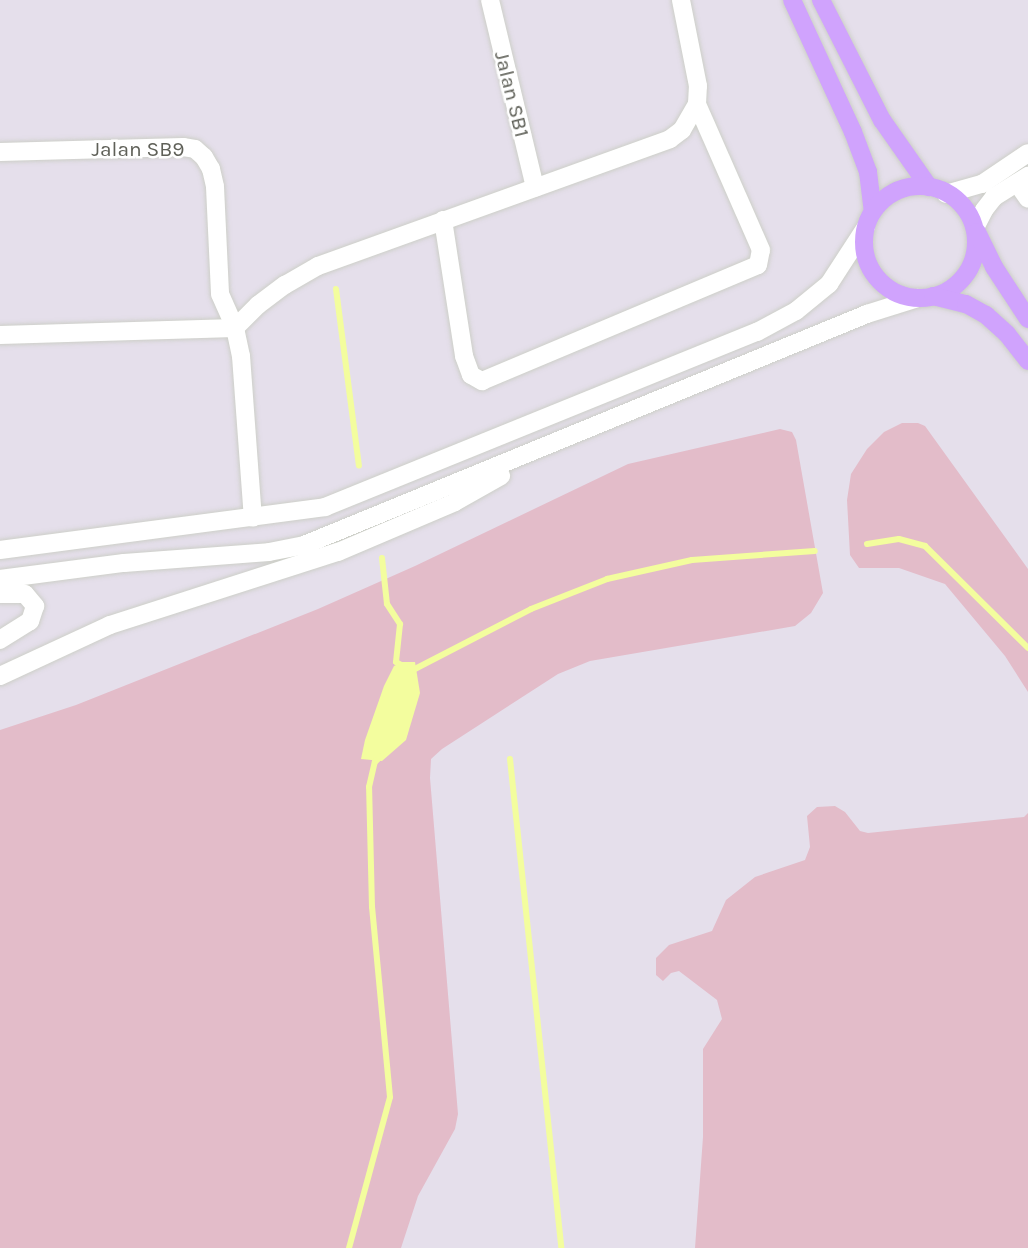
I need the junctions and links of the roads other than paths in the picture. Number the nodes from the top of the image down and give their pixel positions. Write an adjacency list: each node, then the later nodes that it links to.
1 (490, 0): 9 (main road, Jalan SB1)
2 (681, 0): 5 (main road)
3 (792, 0): 12 (main road)
4 (821, 0): 10 (main road)
5 (698, 104): 9 (main road); 13 (main road)
6 (0, 152): 17 (main road, Jalan SB9)
7 (1028, 153): 10 (main road)
8 (1023, 179): 11 (main road); 14 (main road)
9 (535, 188): 13 (main road)
10 (937, 190): 12 (main road); 14 (main road)
11 (1028, 199)
12 (870, 219): 15 (main road); 21 (main road)
13 (443, 220): 17 (main road)
14 (975, 228): 15 (main road); 16 (main road)
15 (926, 297): 19 (main road); 20 (main road)
16 (1028, 319)
17 (235, 328): 18 (main road); 21 (main road)
18 (0, 334)
19 (1028, 361)
20 (570, 437): 23 (main road); 26 (main road)
21 (254, 518): 22 (main road)
22 (0, 550)
23 (0, 579)
24 (0, 594): 25 (main road)
25 (0, 640)
26 (0, 676)

